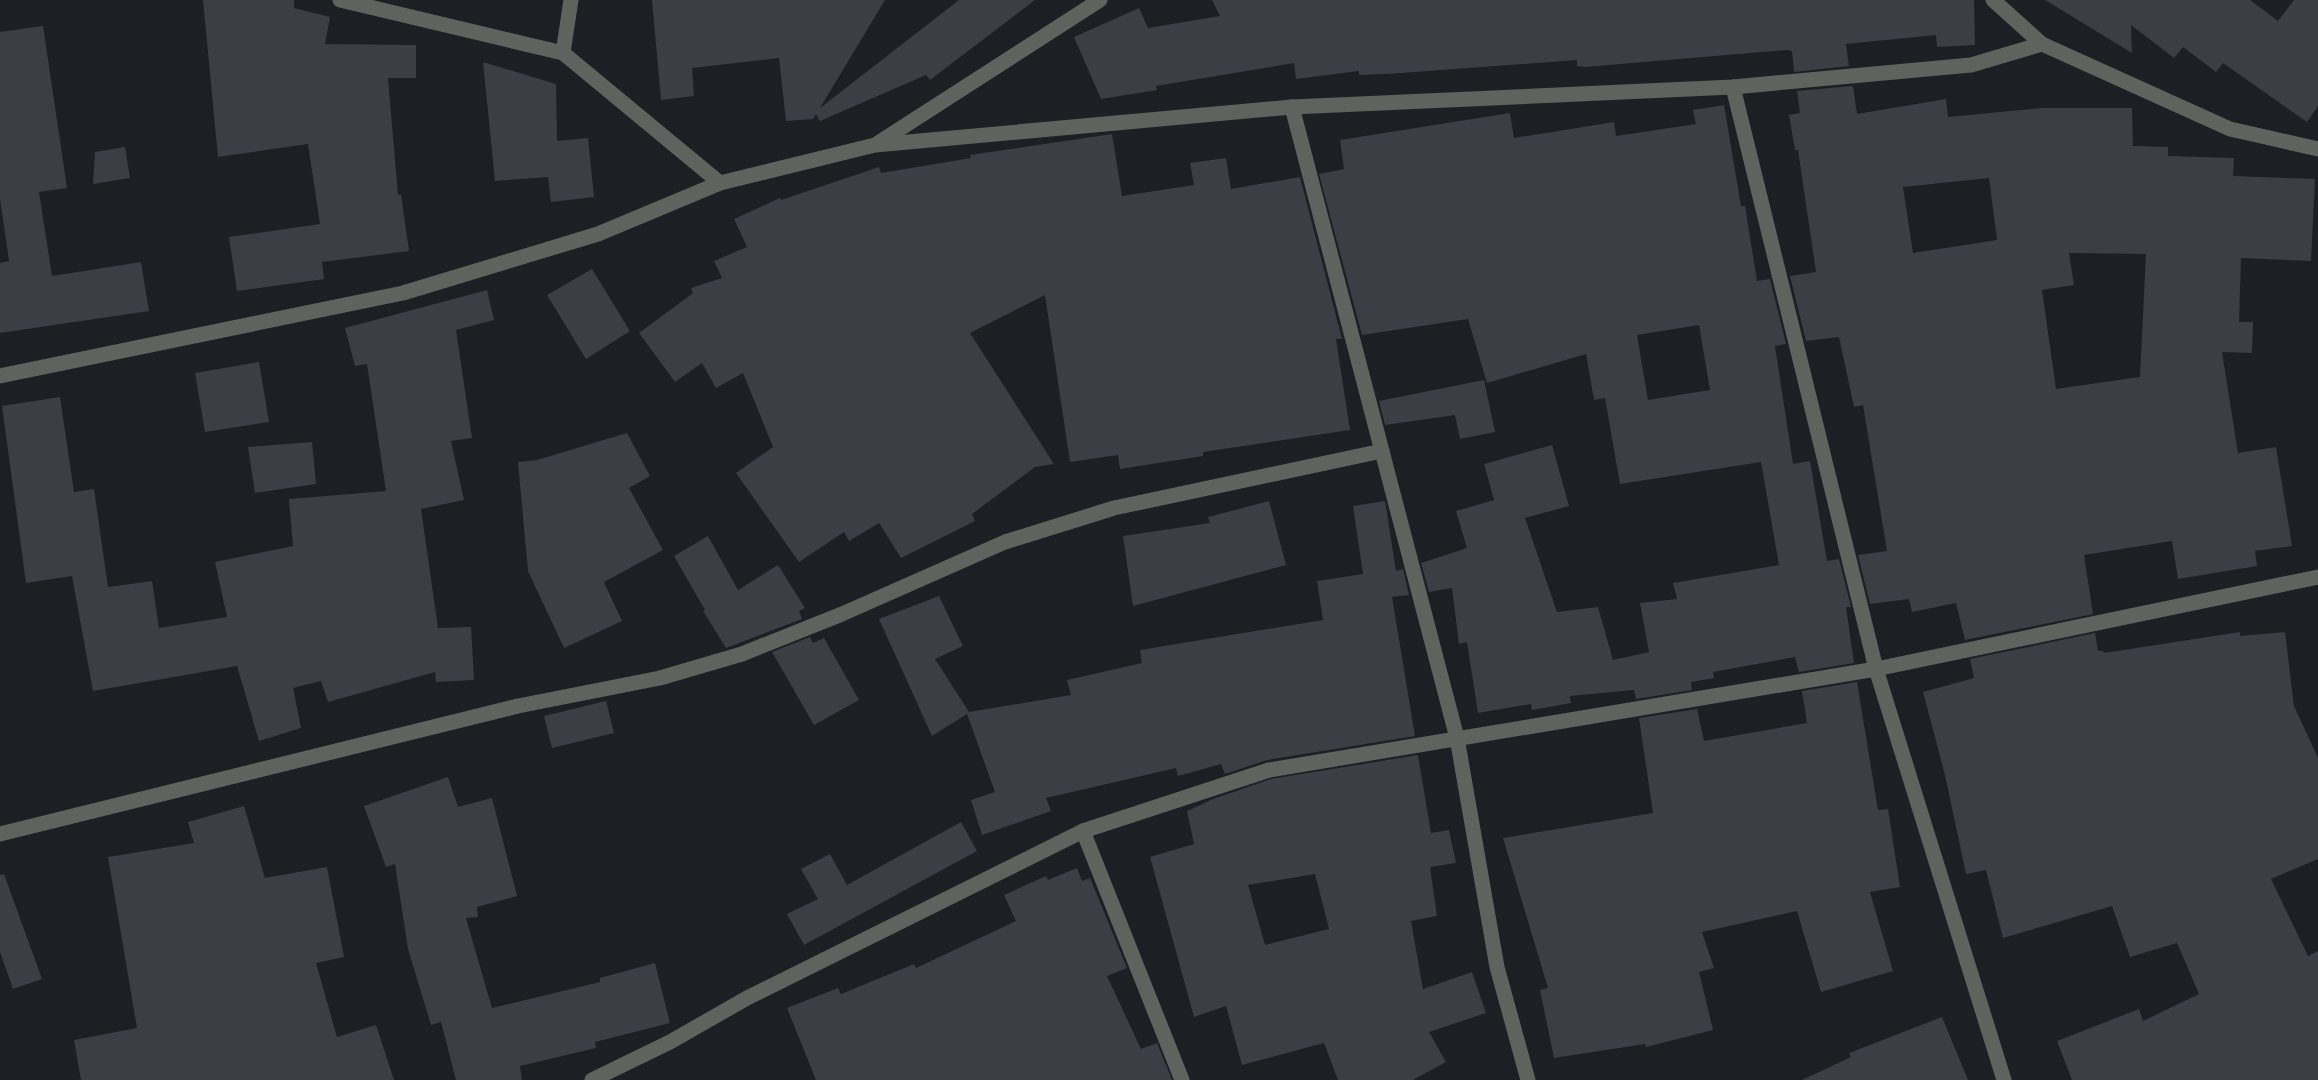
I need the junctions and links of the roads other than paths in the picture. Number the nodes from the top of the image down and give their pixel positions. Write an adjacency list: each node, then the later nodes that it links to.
1 (340, 0): 6 (street)
2 (571, 0): 6 (street)
3 (1100, 0): 9 (street)
4 (1993, 0): 5 (street)
5 (2042, 44): 7 (street); 10 (street)
6 (563, 53): 11 (street)
7 (1733, 87): 8 (street); 15 (street)
8 (1292, 107): 9 (street); 13 (street)
9 (875, 145): 11 (street)
10 (2318, 149)
11 (720, 183): 12 (street)
12 (0, 376)
13 (1382, 451): 16 (street); 18 (street)
14 (2318, 577): 15 (street)
15 (1876, 669): 16 (street); 22 (street)
16 (1458, 738): 17 (street); 21 (street)
17 (1083, 831): 19 (street); 20 (street)
18 (0, 834)
19 (592, 1080)
20 (1182, 1080)
21 (1527, 1080)
22 (2004, 1080)

